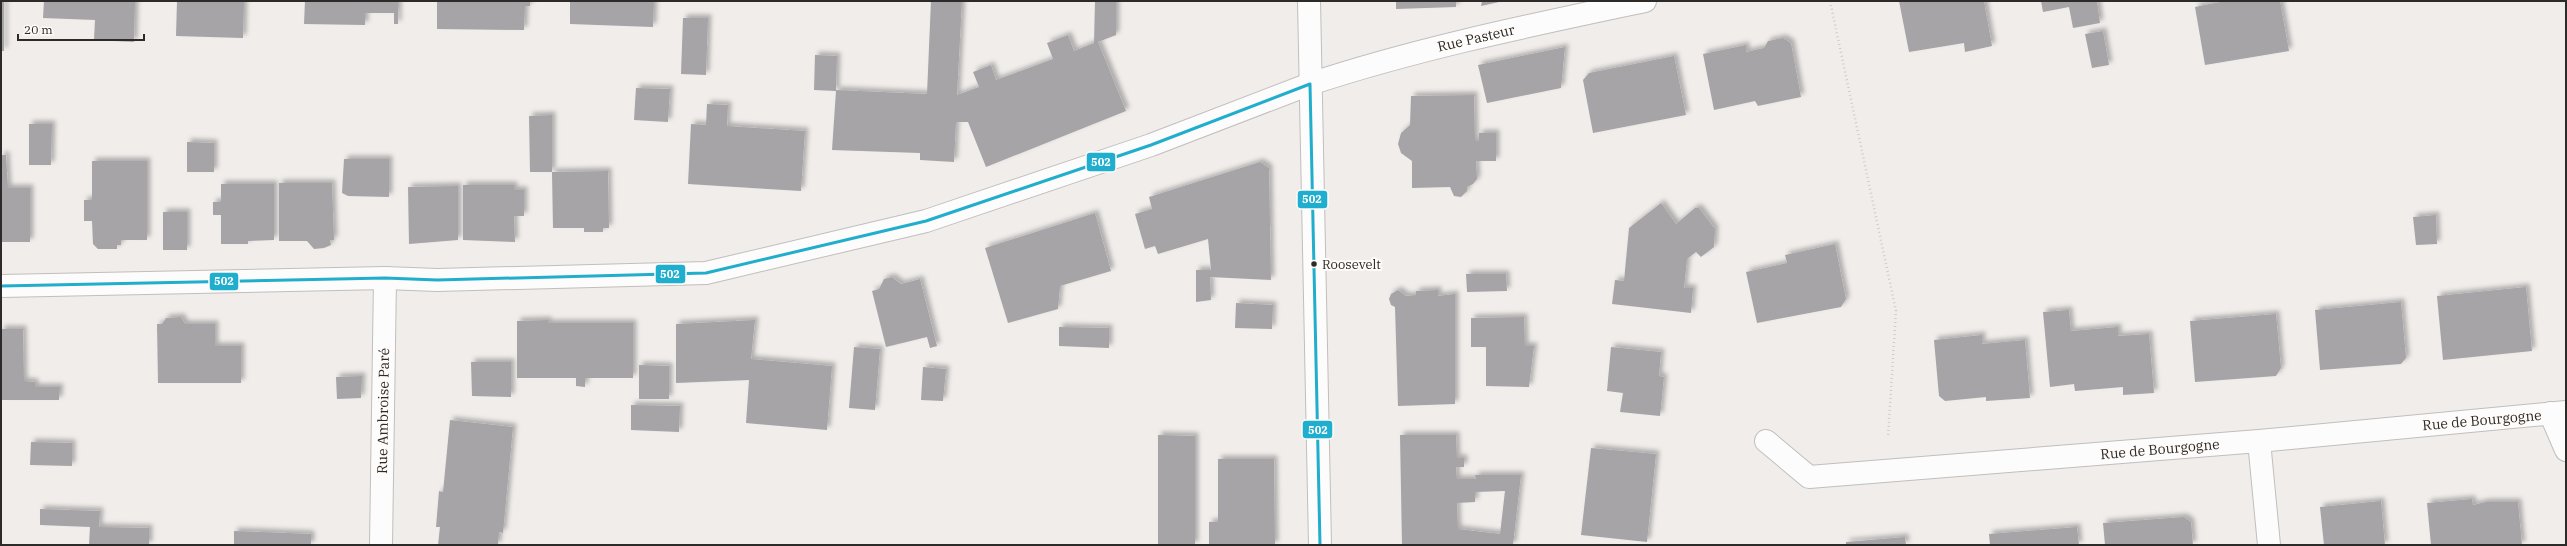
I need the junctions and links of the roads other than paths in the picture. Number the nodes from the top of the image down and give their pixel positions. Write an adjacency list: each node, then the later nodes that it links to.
1 (1309, 1): 3 (street)
2 (1645, 1): 3 (street, Rue Pasteur)
3 (1310, 84): 4 (street, Rue Pasteur); 11 (street)
4 (385, 278): 5 (street, Rue Pasteur); 10 (street, Rue Ambroise Paré)
5 (1, 286)
6 (2558, 413): 8 (street, Rue de Bourgogne); 9 (street)
7 (1766, 440): 8 (street, Rue de Bourgogne)
8 (2259, 441): 12 (street)
9 (2566, 450)
10 (381, 545)
11 (1320, 545)
12 (2268, 545)

